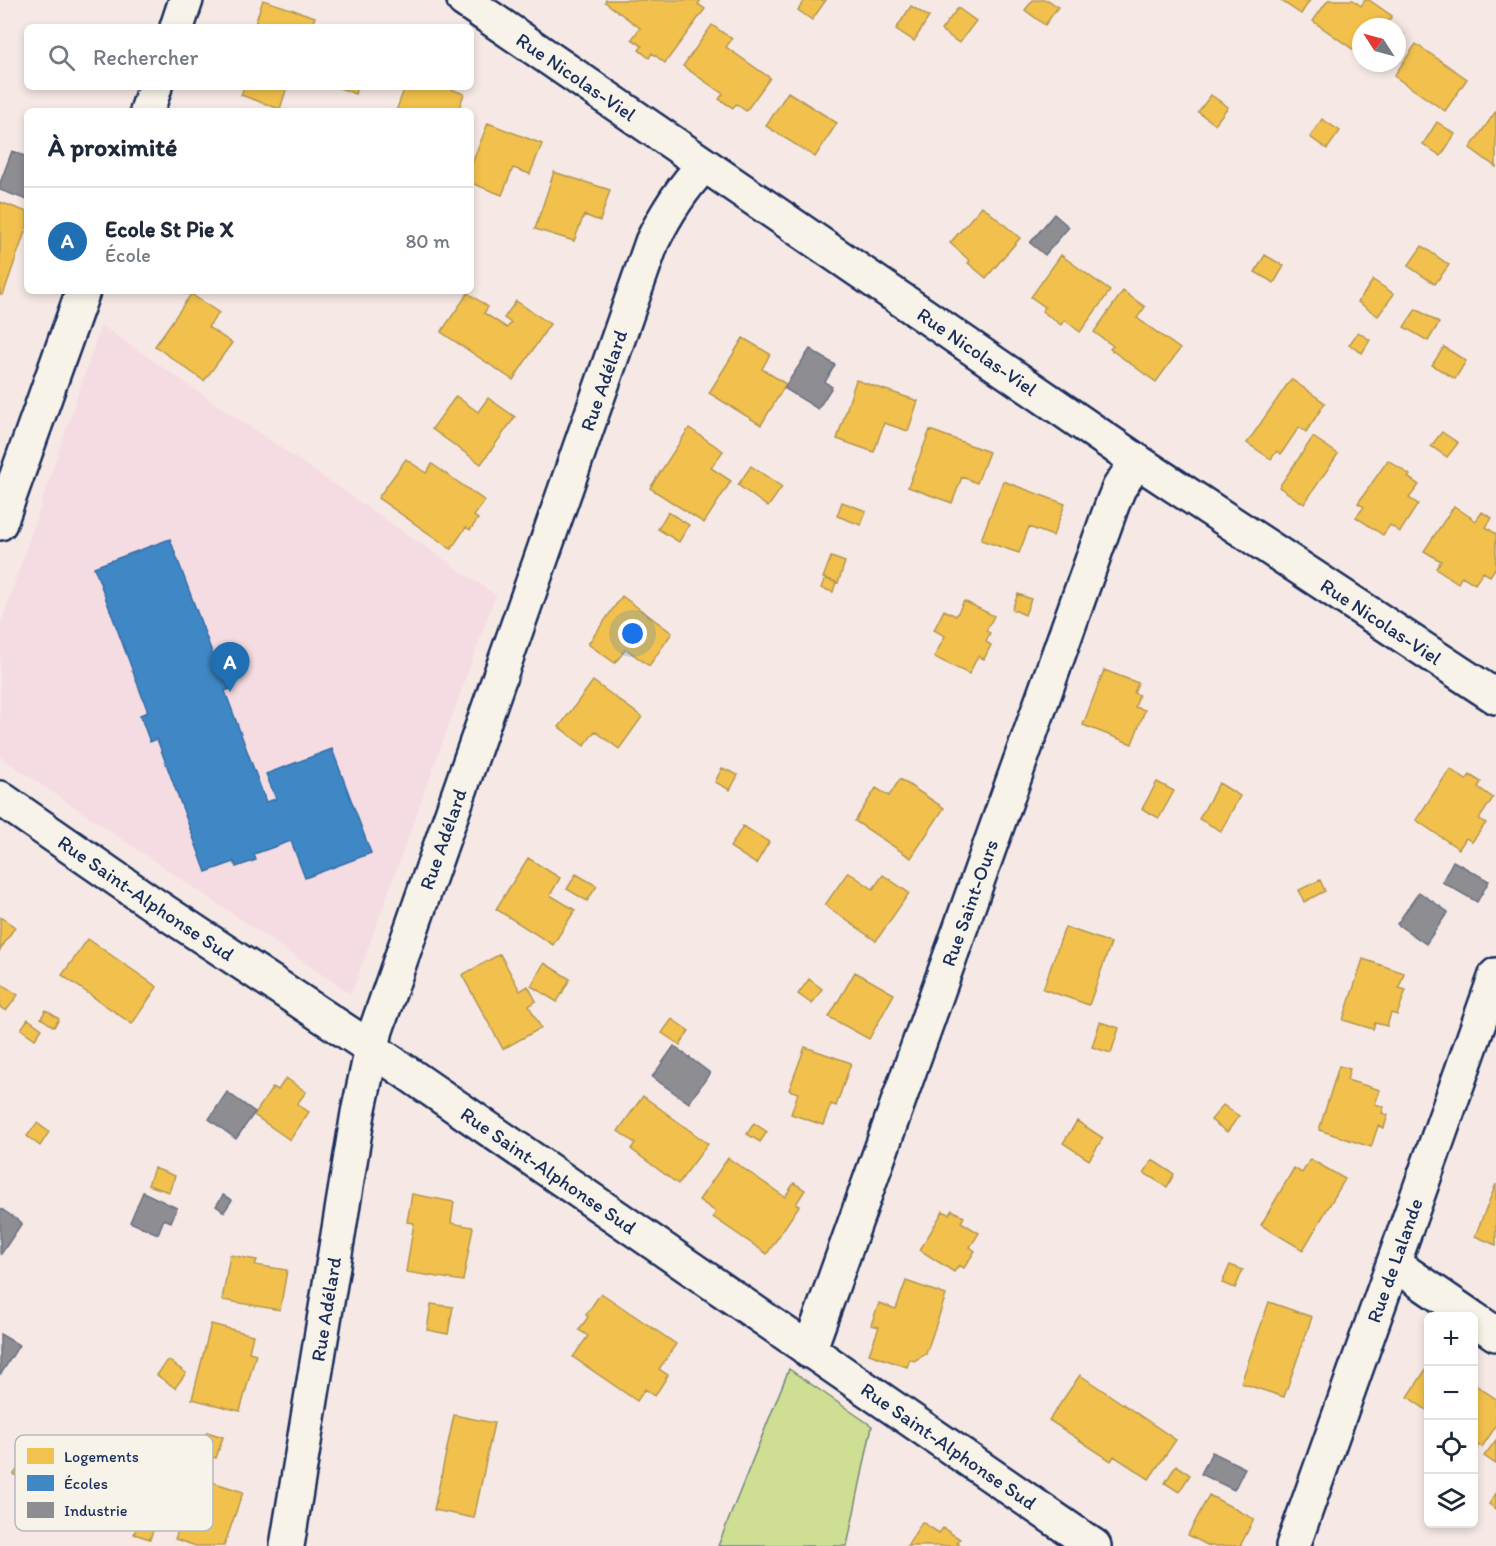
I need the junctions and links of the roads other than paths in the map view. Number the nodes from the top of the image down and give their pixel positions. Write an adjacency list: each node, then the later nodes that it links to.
1 (186, 0): 3 (street)
2 (464, 0): 6 (street, Rue Nicolas-Viel)
3 (178, 24)
4 (154, 90): 5 (street)
5 (148, 108)
6 (704, 165): 8 (street, Rue Nicolas-Viel); 13 (street, Rue Adélard)
7 (82, 294): 9 (street)
8 (1137, 461): 10 (street, Rue Nicolas-Viel); 18 (street, Rue Saint-Ours)
9 (0, 523)
10 (1496, 697)
11 (0, 798): 13 (street, Rue Saint-Alphonse Sud)
12 (1496, 975): 14 (street, Rue de Lalande)
13 (371, 1048): 18 (street, Rue Saint-Alphonse Sud); 19 (street, Rue Adélard)
14 (1394, 1264): 15 (street); 21 (street, Rue de Lalande)
15 (1463, 1312)
16 (1478, 1322): 17 (street)
17 (1496, 1334)
18 (809, 1351): 20 (street, Rue Saint-Alphonse Sud)
19 (287, 1546)
20 (1094, 1546)
21 (1293, 1546)

